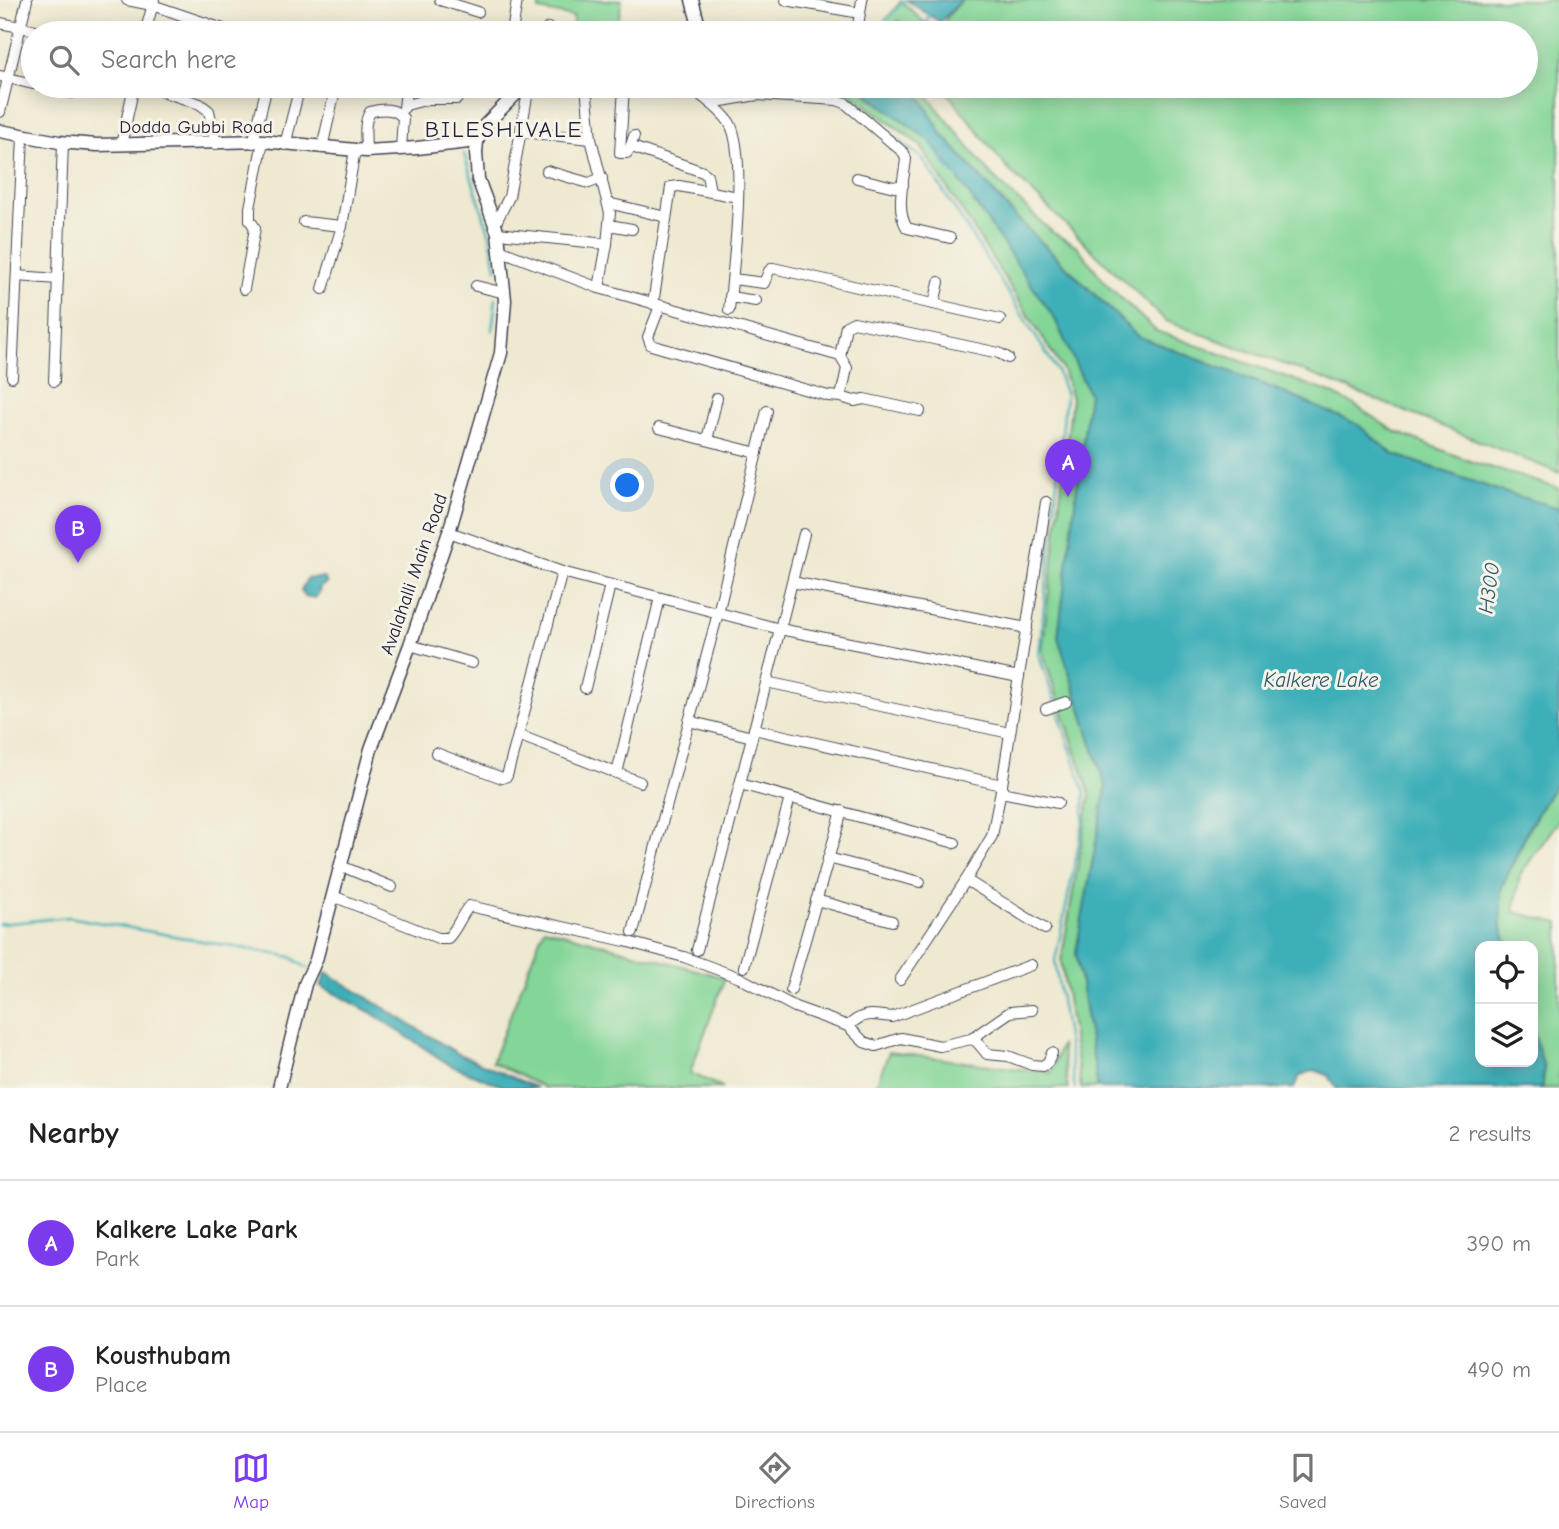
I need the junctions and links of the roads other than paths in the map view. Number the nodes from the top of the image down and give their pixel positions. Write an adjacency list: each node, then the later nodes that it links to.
1 (27, 0): 12 (street)
2 (127, 0): 9 (street)
3 (440, 0): 8 (street)
4 (517, 0): 15 (street)
5 (692, 0): 16 (main road)
6 (786, 0): 11 (street)
7 (862, 0): 11 (street)
8 (454, 2): 10 (street)
9 (153, 3): 13 (street); 14 (street)
10 (478, 12)
11 (860, 13): 17 (street)
12 (22, 21)
13 (148, 21)
14 (202, 21)
15 (514, 21)
16 (698, 21)
17 (859, 21)
18 (0, 23): 20 (street)
19 (21, 23): 20 (street)
20 (20, 27): 21 (street)
21 (4, 77): 38 (street)
22 (131, 98): 48 (street)
23 (182, 98): 47 (street)
24 (265, 98): 45 (street)
25 (297, 98): 49 (street)
26 (333, 98): 50 (street)
27 (405, 98): 37 (street)
28 (513, 98): 44 (main road)
29 (525, 98): 40 (street)
30 (587, 98): 43 (street)
31 (622, 98): 51 (street)
32 (706, 98): 36 (street)
33 (739, 98): 36 (street)
34 (800, 98): 57 (street)
35 (457, 99): 37 (street)
36 (710, 103): 59 (street)
37 (403, 110): 52 (street); 53 (street)
38 (0, 112)
39 (0, 131): 42 (main road, Dodda Gubbi Road)
40 (522, 132): 43 (street); 65 (street)
41 (634, 135): 51 (street)
42 (23, 136): 46 (main road, Dodda Gubbi Road); 70 (street)
43 (591, 139): 55 (street)
44 (477, 141): 52 (main road, Dodda Gubbi Road); 65 (main road, Avalahalli Main Road)
45 (258, 142): 47 (main road, Dodda Gubbi Road); 49 (main road, Dodda Gubbi Road); 76 (street)
46 (62, 143): 48 (main road, Dodda Gubbi Road); 71 (street)
47 (216, 144): 48 (main road, Dodda Gubbi Road)
48 (121, 145)
49 (285, 145): 50 (main road, Dodda Gubbi Road)
50 (322, 148): 53 (main road, Dodda Gubbi Road)
51 (630, 148): 58 (street)
52 (401, 149): 53 (main road, Dodda Gubbi Road)
53 (361, 150): 64 (street)
54 (547, 171): 55 (street)
55 (602, 177): 60 (street)
56 (857, 178): 57 (street)
57 (903, 185): 67 (street)
58 (710, 191): 59 (street); 61 (street)
59 (737, 197): 72 (street)
60 (608, 203): 61 (street); 63 (street)
61 (666, 217): 82 (street)
62 (304, 222): 64 (street)
63 (609, 225): 66 (street); 68 (street)
64 (342, 226): 77 (street)
65 (496, 229): 68 (street); 69 (main road, Avalahalli Main Road)
66 (632, 229)
67 (950, 238)
68 (607, 244): 75 (street)
69 (499, 250): 75 (street); 78 (main road, Avalahalli Main Road)
70 (17, 276): 71 (street); 87 (street)
71 (58, 278): 88 (street)
72 (733, 279): 79 (street); 81 (street)
73 (939, 282): 81 (street)
74 (476, 286): 78 (street)
75 (599, 288): 82 (street)
76 (244, 289)
77 (323, 289)
78 (505, 293): 97 (main road, Avalahalli Main Road)
79 (730, 297): 80 (street); 83 (street)
80 (756, 301)
81 (934, 304): 84 (street)
82 (657, 305): 85 (street); 89 (street)
83 (729, 310)
84 (1000, 319)
85 (840, 356): 86 (street); 89 (street)
86 (1008, 358)
87 (12, 377)
88 (54, 381)
89 (841, 397): 92 (street)
90 (717, 398): 94 (street)
91 (767, 411): 95 (street)
92 (920, 411)
93 (659, 428): 94 (street)
94 (707, 440): 95 (street)
95 (757, 453): 103 (street)
96 (1046, 502): 104 (street)
97 (449, 533): 99 (street); 106 (main road, Avalahalli Main Road)
98 (804, 534): 100 (street)
99 (562, 572): 101 (street); 114 (street)
100 (792, 582): 104 (street); 105 (street)
101 (610, 585): 102 (street); 110 (street)
102 (660, 598): 103 (street); 116 (street)
103 (718, 613): 105 (street); 111 (street)
104 (1027, 628): 108 (street)
105 (780, 629): 108 (street); 109 (street)
106 (410, 645): 107 (street); 125 (main road, Avalahalli Main Road)
107 (472, 663)
108 (1019, 677): 113 (street)
109 (766, 682): 112 (street); 113 (street)
110 (585, 688)
111 (689, 721): 112 (street); 133 (street)
112 (753, 733): 118 (street); 119 (street)
113 (1010, 733): 119 (street)
114 (518, 735): 115 (street); 116 (street)
115 (436, 753)
116 (617, 773): 117 (street)
117 (640, 782)
118 (740, 784): 120 (street); 134 (street)
119 (1002, 788): 121 (street); 126 (street)
120 (790, 797): 122 (street); 136 (street)
121 (1058, 803)
122 (842, 811): 123 (street); 124 (street)
123 (955, 843)
124 (828, 858): 127 (street); 130 (street)
125 (341, 866): 128 (street); 129 (main road, Avalahalli Main Road)
126 (967, 880): 132 (street); 137 (street)
127 (920, 882)
128 (392, 887)
129 (332, 896): 140 (street); 143 (main road, Avalahalli Main Road)
130 (816, 901): 131 (street); 138 (street)
131 (892, 921)
132 (1045, 929)
133 (633, 932)
134 (697, 950)
135 (1031, 965): 140 (street)
136 (744, 968)
137 (900, 980)
138 (791, 989)
139 (1032, 1010): 141 (street)
140 (848, 1026): 141 (street)
141 (971, 1039): 142 (street)
142 (1052, 1054)
143 (279, 1088)

